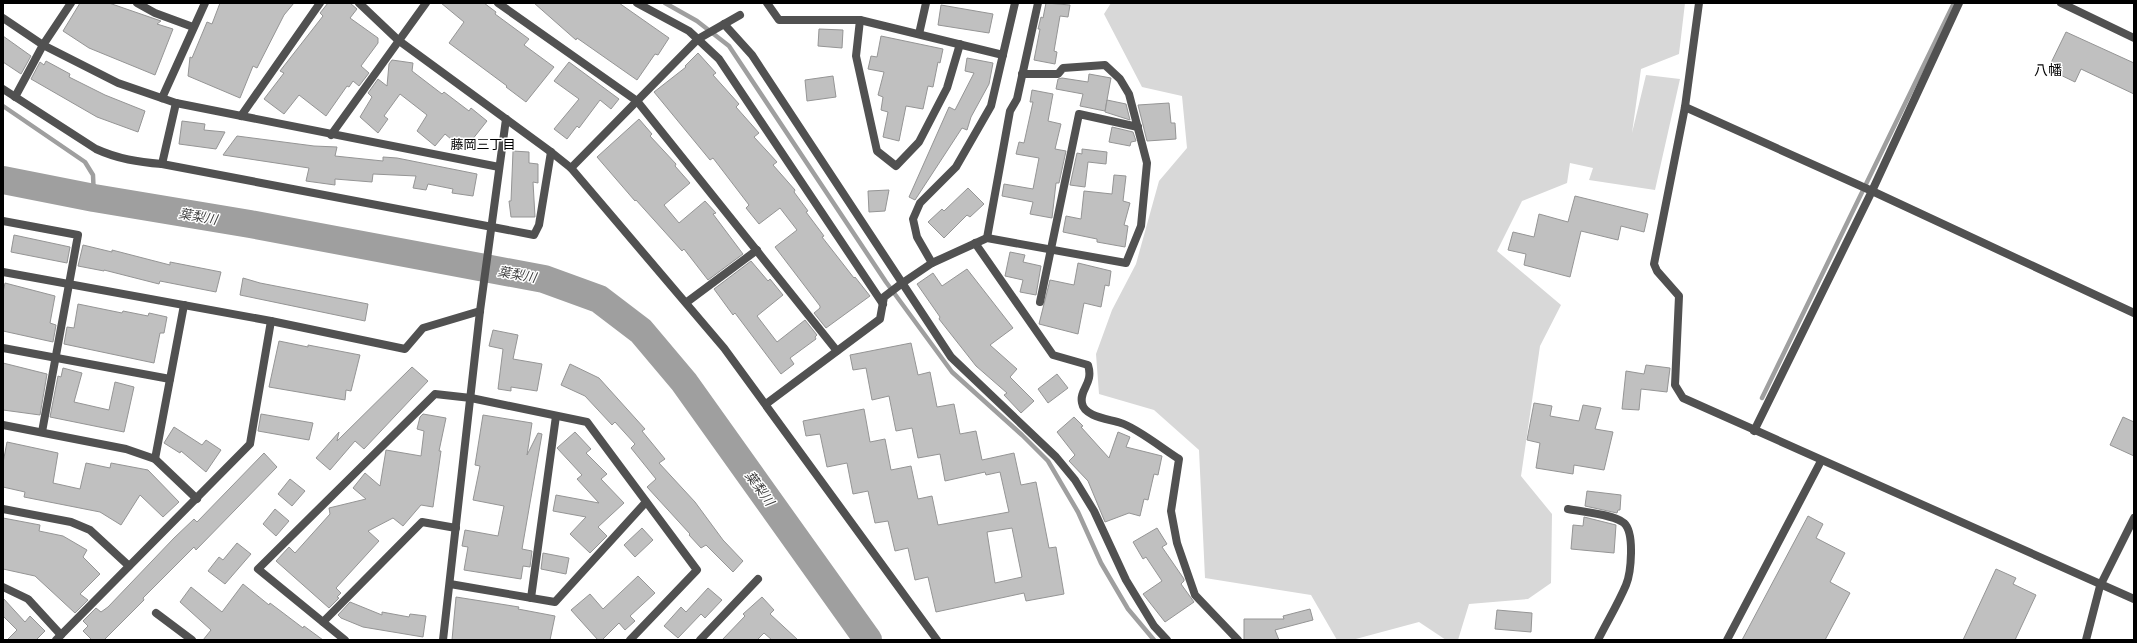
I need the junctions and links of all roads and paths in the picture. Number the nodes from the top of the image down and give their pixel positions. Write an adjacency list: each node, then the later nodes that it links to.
1 (71, 3): 26 (street)
2 (136, 3): 20 (street)
3 (205, 3): 20 (street)
4 (320, 3): 35 (street)
5 (359, 3): 24 (street)
6 (426, 3): 24 (street)
7 (498, 3): 32 (street)
8 (637, 3): 23 (street)
9 (767, 3): 18 (street)
10 (926, 3): 21 (street)
11 (1015, 3): 27 (street)
12 (1038, 3): 28 (street)
13 (1699, 3): 34 (street)
14 (1959, 3): 43 (street)
15 (2061, 3): 22 (street)
16 (740, 15): 19 (street)
17 (3, 18): 26 (street)
18 (860, 20): 21 (street); 25 (street)
19 (724, 24): 23 (street); 53 (street)
20 (193, 27): 31 (street)
21 (919, 34): 25 (street)
22 (2134, 38)
23 (698, 39): 32 (street); 56 (street)
24 (398, 40): 36 (street); 38 (street)
25 (960, 44): 27 (street)
26 (43, 45): 30 (street); 31 (street)
27 (1003, 55): 50 (street)
28 (1022, 74): 37 (street); 46 (street)
29 (3, 89): 30 (street)
30 (15, 97): 40 (street)
31 (162, 98): 33 (street)
32 (637, 101): 42 (street); 48 (street)
33 (176, 103): 35 (street); 40 (street)
34 (1685, 107): 43 (street); 69 (street)
35 (241, 116): 38 (street)
36 (506, 119): 39 (street); 41 (street)
37 (1138, 128): 49 (street); 49 (street)
38 (331, 135): 41 (street)
39 (552, 152): 42 (street); 45 (street)
40 (162, 164): 45 (street)
41 (499, 167): 45 (street)
42 (571, 168): 54 (street)
43 (1872, 191): 59 (street); 69 (street)
44 (3, 221): 52 (street)
45 (491, 226): 58 (street)
46 (987, 238): 47 (street); 49 (street)
47 (975, 243): 50 (street); 96 (street)
48 (757, 250): 54 (street); 62 (street)
49 (1052, 250): 55 (street)
50 (932, 263): 53 (street)
51 (3, 272): 52 (street)
52 (69, 284): 57 (street); 63 (street)
53 (901, 284): 56 (street); 95 (street)
54 (687, 302): 66 (street)
55 (1040, 302)
56 (883, 304): 62 (street)
57 (184, 305): 60 (street); 64 (street)
58 (480, 311): 60 (street); 65 (street)
59 (2134, 313)
60 (271, 321): 73 (street)
61 (3, 348): 63 (street)
62 (837, 351): 66 (street)
63 (55, 358): 64 (street); 70 (street)
64 (170, 379): 71 (street)
65 (471, 398): 67 (street); 78 (street); 87 (street)
66 (766, 404): 94 (street)
67 (556, 416): 74 (street); 84 (street)
68 (3, 425): 70 (street)
69 (1754, 430): 72 (street)
70 (42, 432): 71 (street)
71 (155, 458): 73 (street)
72 (1821, 461): 82 (street); 98 (street)
73 (197, 499): 79 (street)
74 (646, 502): 84 (street); 92 (street)
75 (3, 509): 79 (street)
76 (1568, 510): 97 (street)
77 (2134, 518): 82 (street)
78 (456, 528): 81 (street); 87 (street)
79 (129, 566): 88 (street)
80 (758, 579): 93 (street)
81 (450, 584): 84 (street); 91 (street)
82 (2100, 586): 85 (street); 99 (street)
83 (3, 587): 88 (street)
84 (532, 598)
85 (2134, 599)
86 (156, 613): 89 (street)
87 (323, 622): 90 (street)
88 (58, 637)
89 (192, 640)
90 (346, 640)
91 (443, 640)
92 (630, 640)
93 (700, 640)
94 (937, 640)
95 (1167, 640)
96 (1238, 640)
97 (1598, 640)
98 (1727, 640)
99 (2086, 640)

